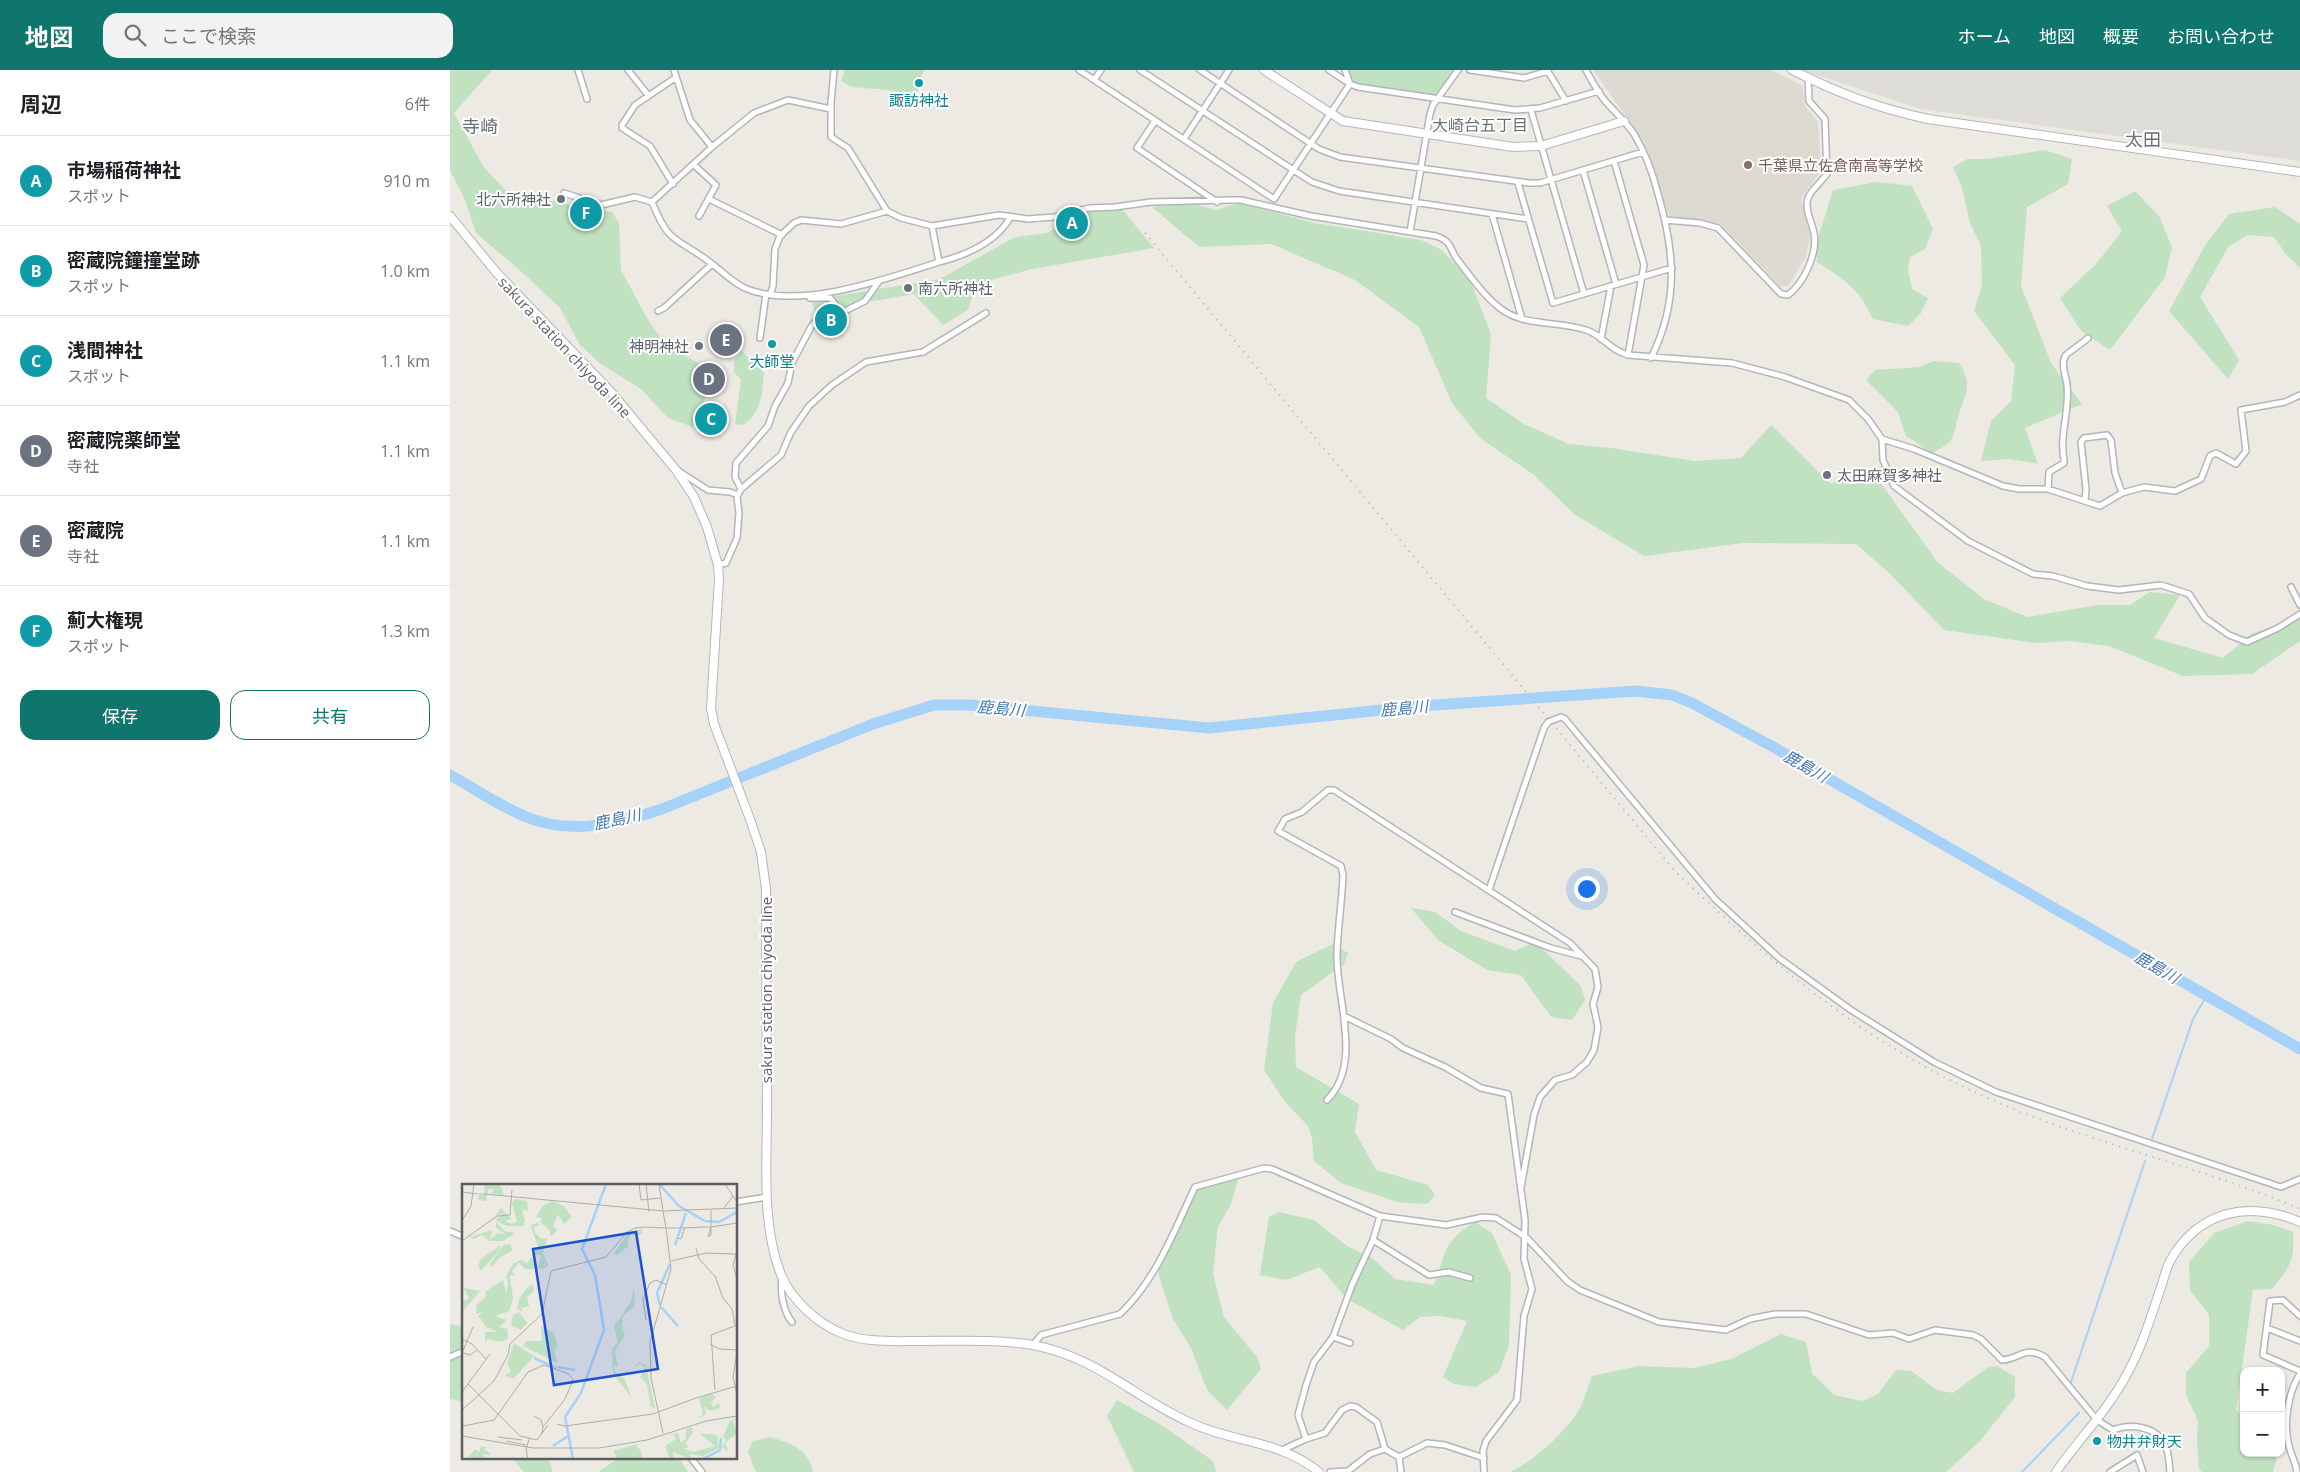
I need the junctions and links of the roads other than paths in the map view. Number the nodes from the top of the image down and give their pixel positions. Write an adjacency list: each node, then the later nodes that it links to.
1 (578, 70): 25 (street)
2 (628, 70): 24 (street)
3 (674, 70): 18 (street)
4 (834, 70): 28 (street)
5 (1079, 70): 20 (street)
6 (1101, 70): 20 (street)
7 (1140, 70): 30 (street)
8 (1200, 70): 21 (street)
9 (1230, 70): 21 (street)
10 (1264, 70): 31 (main road)
11 (1329, 70): 22 (street)
12 (1345, 70): 22 (street)
13 (1458, 70): 26 (street)
14 (1470, 70): 17 (street)
15 (1586, 70): 23 (street)
16 (1792, 70): 19 (main road)
17 (1548, 71): 27 (street)
18 (676, 78): 24 (street); 38 (street)
19 (1808, 78): 45 (main road); 60 (street)
20 (1094, 80): 32 (street)
21 (1221, 83): 30 (street); 36 (street)
22 (1350, 84): 26 (street); 31 (street)
23 (1599, 92): 27 (street); 33 (street)
24 (648, 95): 47 (street)
25 (587, 99)
26 (1438, 99): 29 (street); 34 (street)
27 (1566, 101): 29 (street)
28 (830, 108): 38 (street); 54 (street)
29 (1530, 110): 37 (street)
30 (1202, 111): 35 (street); 44 (street)
31 (1330, 114): 34 (main road); 36 (street)
32 (1155, 120): 35 (street); 52 (street)
33 (1624, 121): 37 (main road); 39 (street)
34 (1426, 133): 37 (main road); 42 (street)
35 (1184, 139): 44 (street)
36 (1310, 143): 42 (street); 44 (street)
37 (1541, 146): 46 (street)
38 (712, 147): 41 (street)
39 (1643, 152): 40 (street); 60 (street)
40 (1614, 161): 43 (street); 67 (street)
41 (694, 165): 47 (street); 50 (street)
42 (1420, 169): 48 (street); 53 (street)
43 (1583, 170): 46 (street); 69 (street)
44 (1292, 171): 53 (street)
45 (2300, 172)
46 (1551, 180): 48 (street); 70 (street)
47 (673, 184): 51 (street)
48 (1518, 184): 59 (street)
49 (564, 193): 51 (street)
50 (709, 199): 57 (street); 63 (street)
51 (652, 202): 65 (street)
52 (1218, 202): 58 (street); 62 (street)
53 (1415, 202): 55 (street); 62 (street)
54 (887, 211): 61 (street); 63 (street)
55 (1492, 214): 59 (street); 75 (street)
56 (450, 216): 84 (main road, sakura station chiyoda line)
57 (698, 216)
58 (1010, 218): 61 (street); 64 (street)
59 (1528, 219): 70 (street)
60 (1665, 220): 66 (street)
61 (932, 226): 64 (street)
62 (1410, 232): 75 (street)
63 (782, 234): 71 (street)
64 (939, 262): 68 (street)
65 (712, 264): 71 (street); 73 (street)
66 (1672, 268): 67 (street); 81 (street)
67 (1643, 276): 69 (street); 80 (street)
68 (878, 281): 72 (street); 76 (street)
69 (1614, 285): 70 (street); 79 (street)
70 (1584, 294)
71 (768, 295): 72 (street); 77 (street)
72 (797, 296): 76 (street)
73 (658, 310)
74 (986, 313): 85 (street)
75 (1522, 319): 79 (street)
76 (816, 323): 85 (street)
77 (760, 338)
78 (2088, 338): 86 (street)
79 (1600, 339): 80 (street)
80 (1628, 355): 81 (street)
81 (1651, 357): 83 (street)
82 (2300, 394): 87 (street)
83 (1882, 439): 86 (street); 93 (street)
84 (676, 470): 88 (street); 90 (main road, sakura station chiyoda line)
85 (741, 489): 88 (street)
86 (2048, 489): 89 (street)
87 (2122, 493): 89 (street); 89 (street)
88 (738, 495): 90 (street)
89 (2085, 501)
90 (718, 565): 101 (main road, sakura station chiyoda line)
91 (2291, 587): 92 (street)
92 (2300, 605)
93 (2300, 614)
94 (1489, 890): 96 (street); 97 (street); 99 (street)
95 (1455, 912): 96 (street)
96 (1582, 956): 100 (street)
97 (1344, 1016): 98 (street); 100 (street)
98 (1327, 1100)
99 (2300, 1179)
100 (1521, 1187): 107 (street)
101 (767, 1197): 102 (street); 109 (main road, sakura station chiyoda line)
102 (738, 1202)
103 (1380, 1216): 107 (street); 108 (street); 117 (street)
104 (2300, 1222): 121 (main road)
105 (450, 1231): 106 (street)
106 (462, 1236)
107 (1526, 1238): 121 (street); 126 (street)
108 (1373, 1240): 110 (street); 114 (street)
109 (782, 1278): 112 (street); 117 (main road, sakura station chiyoda line)
110 (1470, 1278)
111 (2300, 1316): 113 (street)
112 (792, 1322)
113 (2267, 1328): 115 (street); 120 (street)
114 (1333, 1337): 116 (street); 122 (street)
115 (2300, 1341)
116 (1350, 1343)
117 (1033, 1346): 124 (main road, sakura station chiyoda line)
118 (462, 1352): 119 (street)
119 (450, 1357)
120 (2300, 1373): 128 (street)
121 (2097, 1420): 134 (main road); 137 (street)
122 (1306, 1439): 123 (street); 124 (street)
123 (1385, 1449): 125 (street); 131 (street)
124 (1282, 1450): 130 (main road, sakura station chiyoda line)
125 (1399, 1457): 126 (street); 132 (street)
126 (1484, 1458): 133 (street)
127 (693, 1460): 129 (street)
128 (2298, 1469)
129 (702, 1472)
130 (1319, 1472)
131 (1330, 1472)
132 (1401, 1472)
133 (1484, 1472)
134 (2056, 1472)
135 (2110, 1472): 136 (street)
136 (2143, 1472)
137 (2170, 1472)

